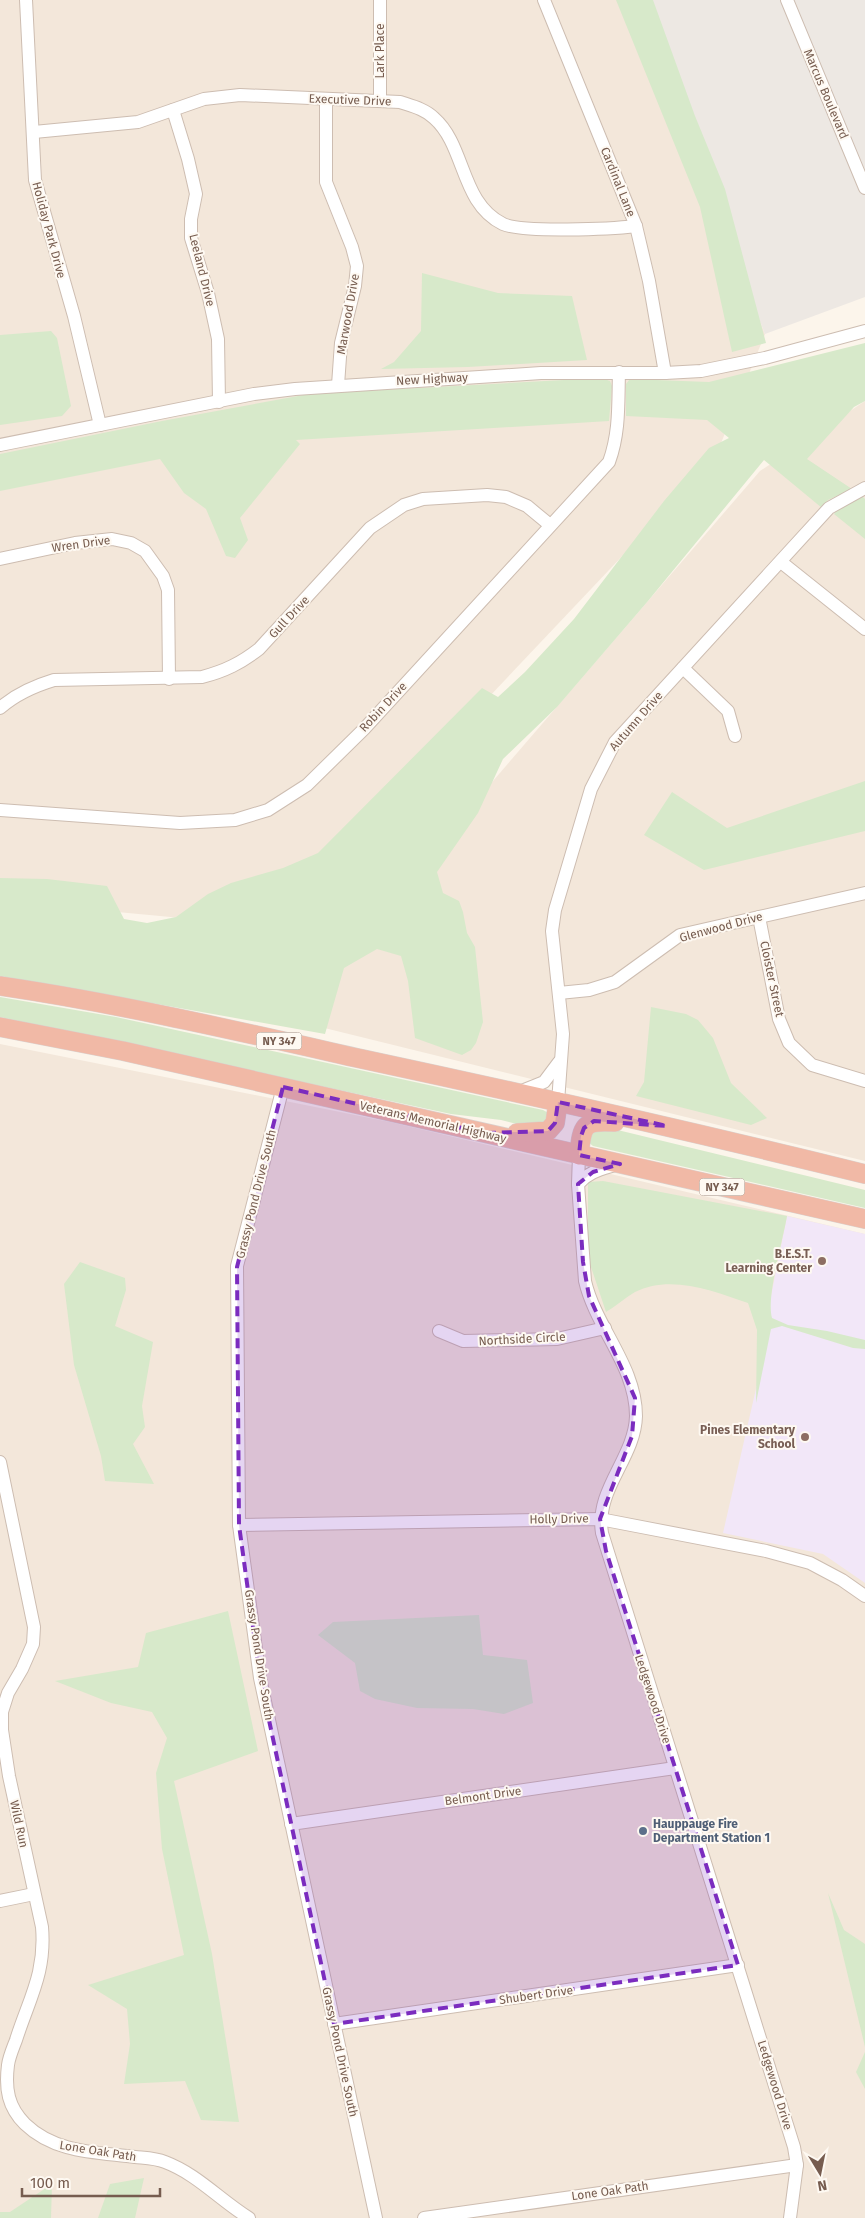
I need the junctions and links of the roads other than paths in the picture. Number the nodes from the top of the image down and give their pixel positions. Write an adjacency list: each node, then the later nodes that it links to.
1 (26, 0): 8 (street, Holiday Park Drive)
2 (380, 0): 6 (street, Lark Place)
3 (544, 0): 10 (street, Cardinal Lane)
4 (787, 0): 9 (street, Marcus Boulevard)
5 (326, 99): 6 (street, Executive Drive); 7 (street, Executive Drive); 14 (street, Marwood Drive)
6 (380, 101): 10 (street, Executive Drive)
7 (173, 110): 8 (street, Executive Drive); 15 (street, Leeland Drive)
8 (34, 132): 16 (street, Holiday Park Drive)
9 (865, 188)
10 (636, 226): 13 (street, Cardinal Lane)
11 (865, 331): 13 (street, New Highway)
12 (619, 372): 13 (street, New Highway); 14 (street, New Highway); 19 (street, Robin Drive)
13 (665, 373)
14 (338, 385): 15 (street, New Highway)
15 (219, 402): 16 (street, New Highway)
16 (100, 425): 17 (street, New Highway)
17 (0, 445)
18 (865, 488): 21 (street, Autumn Drive)
19 (550, 525): 24 (street, Gull Drive); 27 (street, Robin Drive)
20 (0, 559): 24 (street, Wren Drive)
21 (781, 562): 22 (street); 23 (street, Autumn Drive)
22 (865, 629)
23 (683, 668): 26 (street); 31 (street, Autumn Drive)
24 (169, 679): 25 (street, Gull Drive)
25 (0, 708)
26 (735, 736)
27 (0, 810)
28 (865, 893): 29 (street, Glenwood Drive)
29 (759, 917): 31 (street, Glenwood Drive); 34 (street, Cloister Street)
30 (0, 986): 36 (highway, NY 347)
31 (560, 993): 33 (street, Autumn Drive)
32 (0, 1028): 35 (highway, Veterans Memorial Highway / NY 347)
33 (561, 1060): 36 (street); 37 (street, Autumn Drive)
34 (865, 1081)
35 (283, 1087): 39 (highway, Veterans Memorial Highway / NY 347); 50 (street, Grassy Pond Drive South)
36 (518, 1093): 37 (highway, NY 347)
37 (558, 1102): 38 (highway, NY 347); 39 (highway)
38 (667, 1126): 40 (highway); 42 (highway, NY 347)
39 (484, 1133): 40 (highway, Veterans Memorial Highway / NY 347)
40 (579, 1155): 41 (highway, Veterans Memorial Highway / NY 347); 43 (street, Ledgewood Drive)
41 (620, 1164): 43 (street); 44 (highway, Veterans Memorial Highway / NY 347)
42 (865, 1174)
43 (578, 1184): 45 (street, Ledgewood Drive)
44 (865, 1219)
45 (605, 1328): 46 (street, Northside Circle); 48 (street, Ledgewood Drive)
46 (439, 1331)
47 (0, 1462): 49 (street, Wild Run)
48 (600, 1519): 50 (street, Holly Drive); 51 (street, Holly Drive); 52 (street, Ledgewood Drive)
49 (6, 1523): 54 (street, Wild Run)
50 (239, 1525): 53 (street, Grassy Pond Drive South)
51 (865, 1596)
52 (675, 1768): 53 (street, Belmont Drive); 56 (street, Ledgewood Drive)
53 (291, 1824): 58 (street, Grassy Pond Drive South)
54 (34, 1894): 55 (street); 57 (street, Wild Run)
55 (0, 1901)
56 (738, 1965): 58 (street, Shubert Drive); 59 (street, Ledgewood Drive)
57 (37, 1984): 60 (street, Lone Oak Path)
58 (334, 2024): 61 (street, Grassy Pond Drive South)
59 (797, 2165): 62 (street, Lone Oak Path); 63 (street, Ledgewood Drive)
60 (249, 2218)
61 (376, 2218)
62 (424, 2218)
63 (790, 2218)

